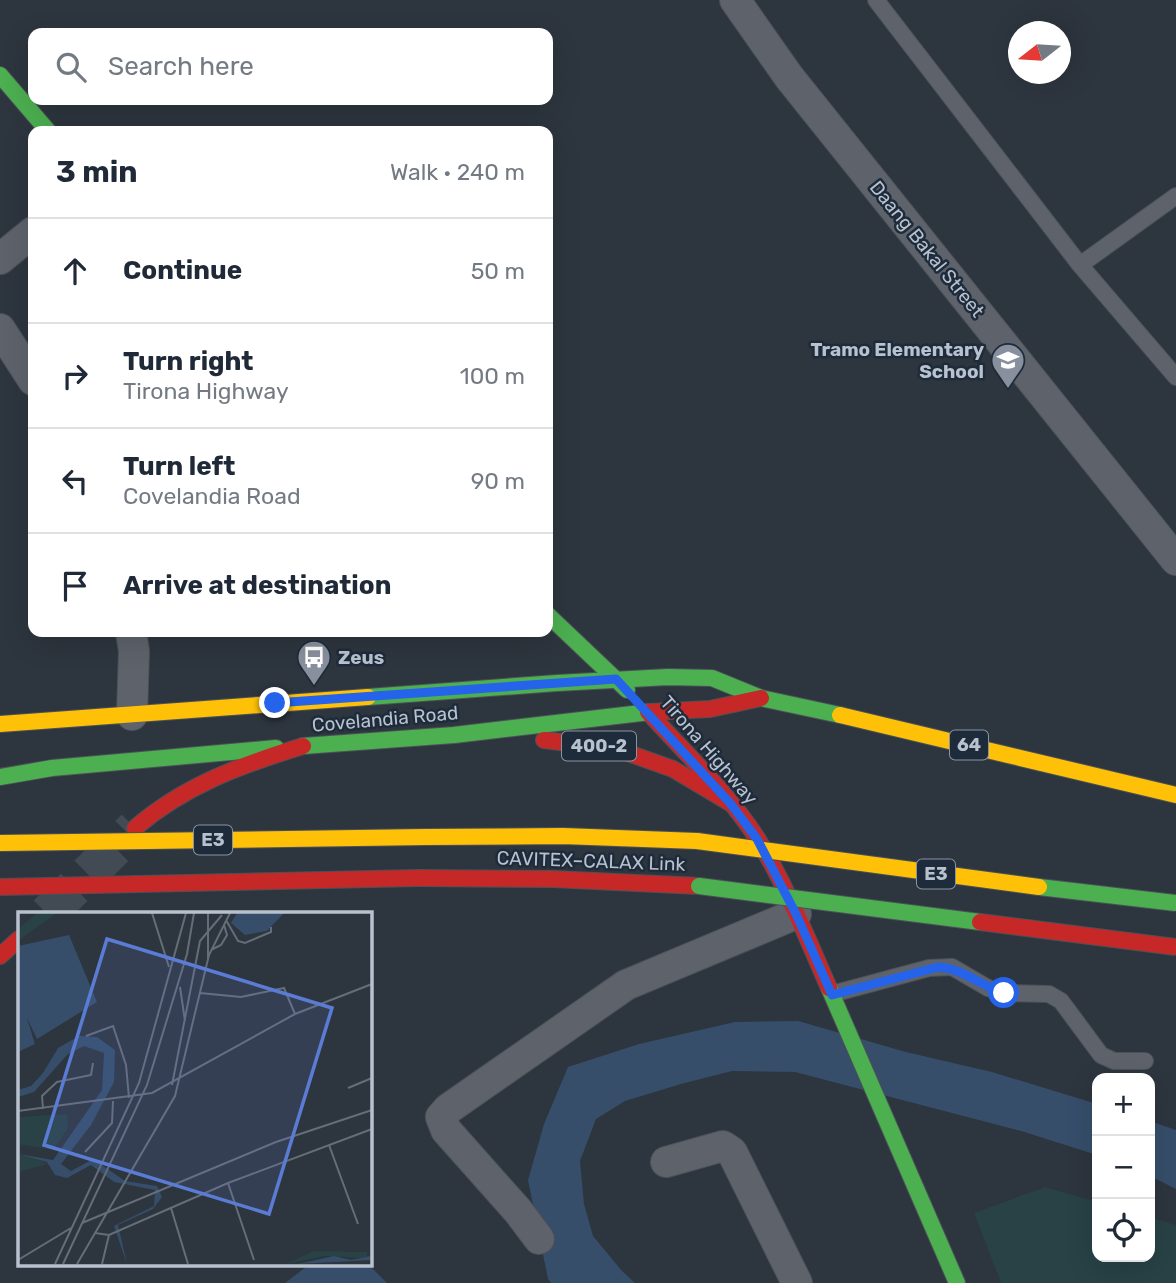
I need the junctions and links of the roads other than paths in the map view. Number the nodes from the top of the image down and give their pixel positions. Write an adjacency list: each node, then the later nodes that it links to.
1 (735, 0): 12 (street, Daang Bakal Street)
2 (876, 0): 8 (lane)
3 (0, 75): 4 (main road)
4 (44, 126)
5 (1176, 196): 8 (lane)
6 (28, 236): 7 (street)
7 (0, 260)
8 (1080, 265): 11 (lane)
9 (0, 329): 10 (street)
10 (28, 372)
11 (1176, 377)
12 (1176, 561)
13 (553, 620): 15 (main road, Tirona Highway)
14 (132, 637): 18 (street)
15 (616, 679): 16 (main road, 64); 17 (main road, Tirona Highway); 18 (main road, Covelandia Road)
16 (761, 698): 17 (main road, 64); 23 (main road, 64)
17 (648, 712): 20 (main road, Covelandia Road / 400-2); 24 (main road, Tirona Highway)
18 (132, 715): 19 (main road, Covelandia Road)
19 (0, 724)
20 (454, 735): 21 (main road, Covelandia Road / 400-2); 24 (main road, 400-2)
21 (303, 746): 22 (main road, Covelandia Road / 400-2); 25 (main road)
22 (0, 777)
23 (1176, 795)
24 (730, 803): 29 (main road, Tirona Highway)
25 (135, 828)
26 (0, 843): 28 (main road, CAVITEX–CALAX Link / E3, bridge)
27 (0, 887): 31 (main road, CAVITEX–CALAX Link / E3, bridge)
28 (1176, 903)
29 (796, 914): 33 (main road, Tirona Highway); 36 (street)
30 (18, 940): 32 (main road)
31 (1176, 947)
32 (0, 956)
33 (835, 1000): 34 (lane); 38 (main road, Tirona Highway)
34 (1145, 1061)
35 (666, 1161): 37 (street)
36 (539, 1239)
37 (797, 1283)
38 (957, 1283)

